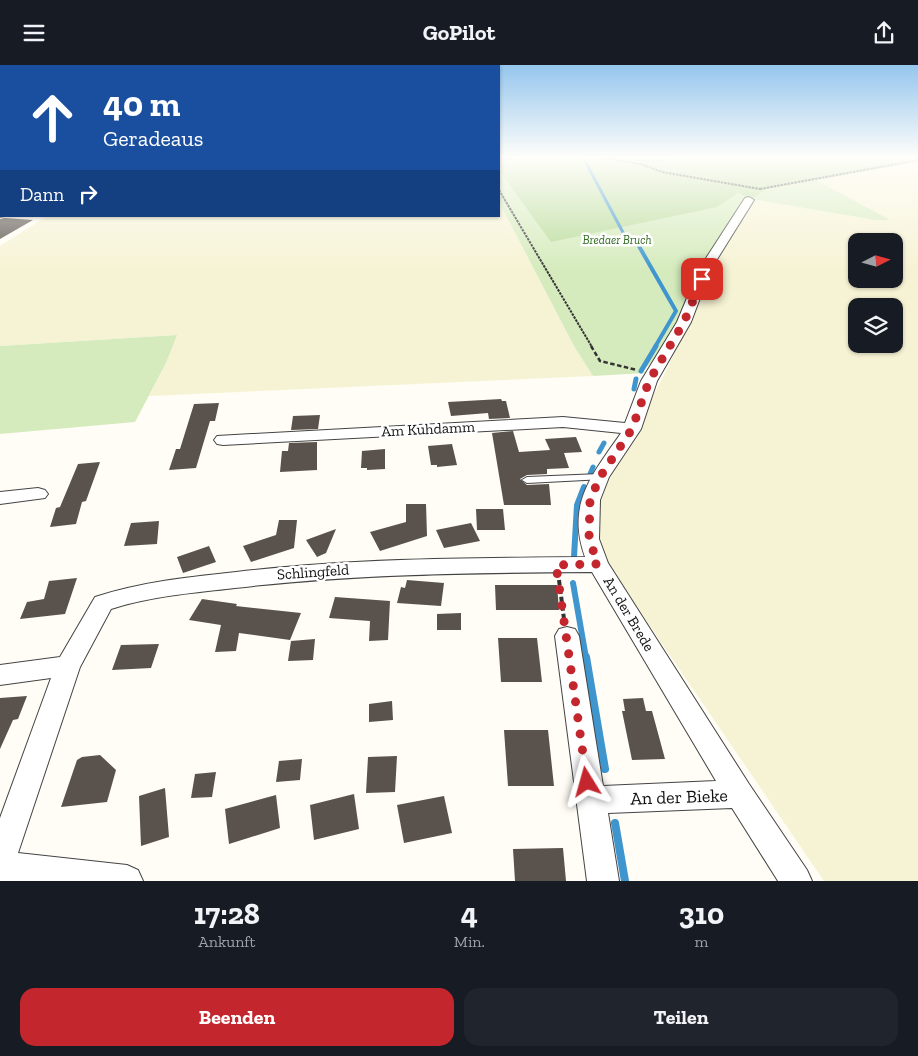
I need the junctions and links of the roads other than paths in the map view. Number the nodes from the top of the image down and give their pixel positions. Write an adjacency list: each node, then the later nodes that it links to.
1 (749, 200): 2 (street, An der Brede)
2 (632, 429): 3 (street, Am Kuhdamm); 4 (street, An der Brede)
3 (223, 440)
4 (600, 477): 5 (lane); 8 (street, An der Brede)
5 (527, 480)
6 (38, 494): 7 (street)
7 (0, 498)
8 (598, 564): 10 (street, Schlingfeld); 12 (street, An der Brede)
9 (566, 636): 13 (street)
10 (68, 666): 11 (street); 14 (street, Schlingfeld)
11 (0, 675)
12 (739, 794): 13 (street, An der Bieke); 18 (street, An der Brede)
13 (590, 800): 17 (street)
14 (0, 860)
15 (0, 866): 16 (street)
16 (127, 881)
17 (603, 881)
18 (796, 881)

